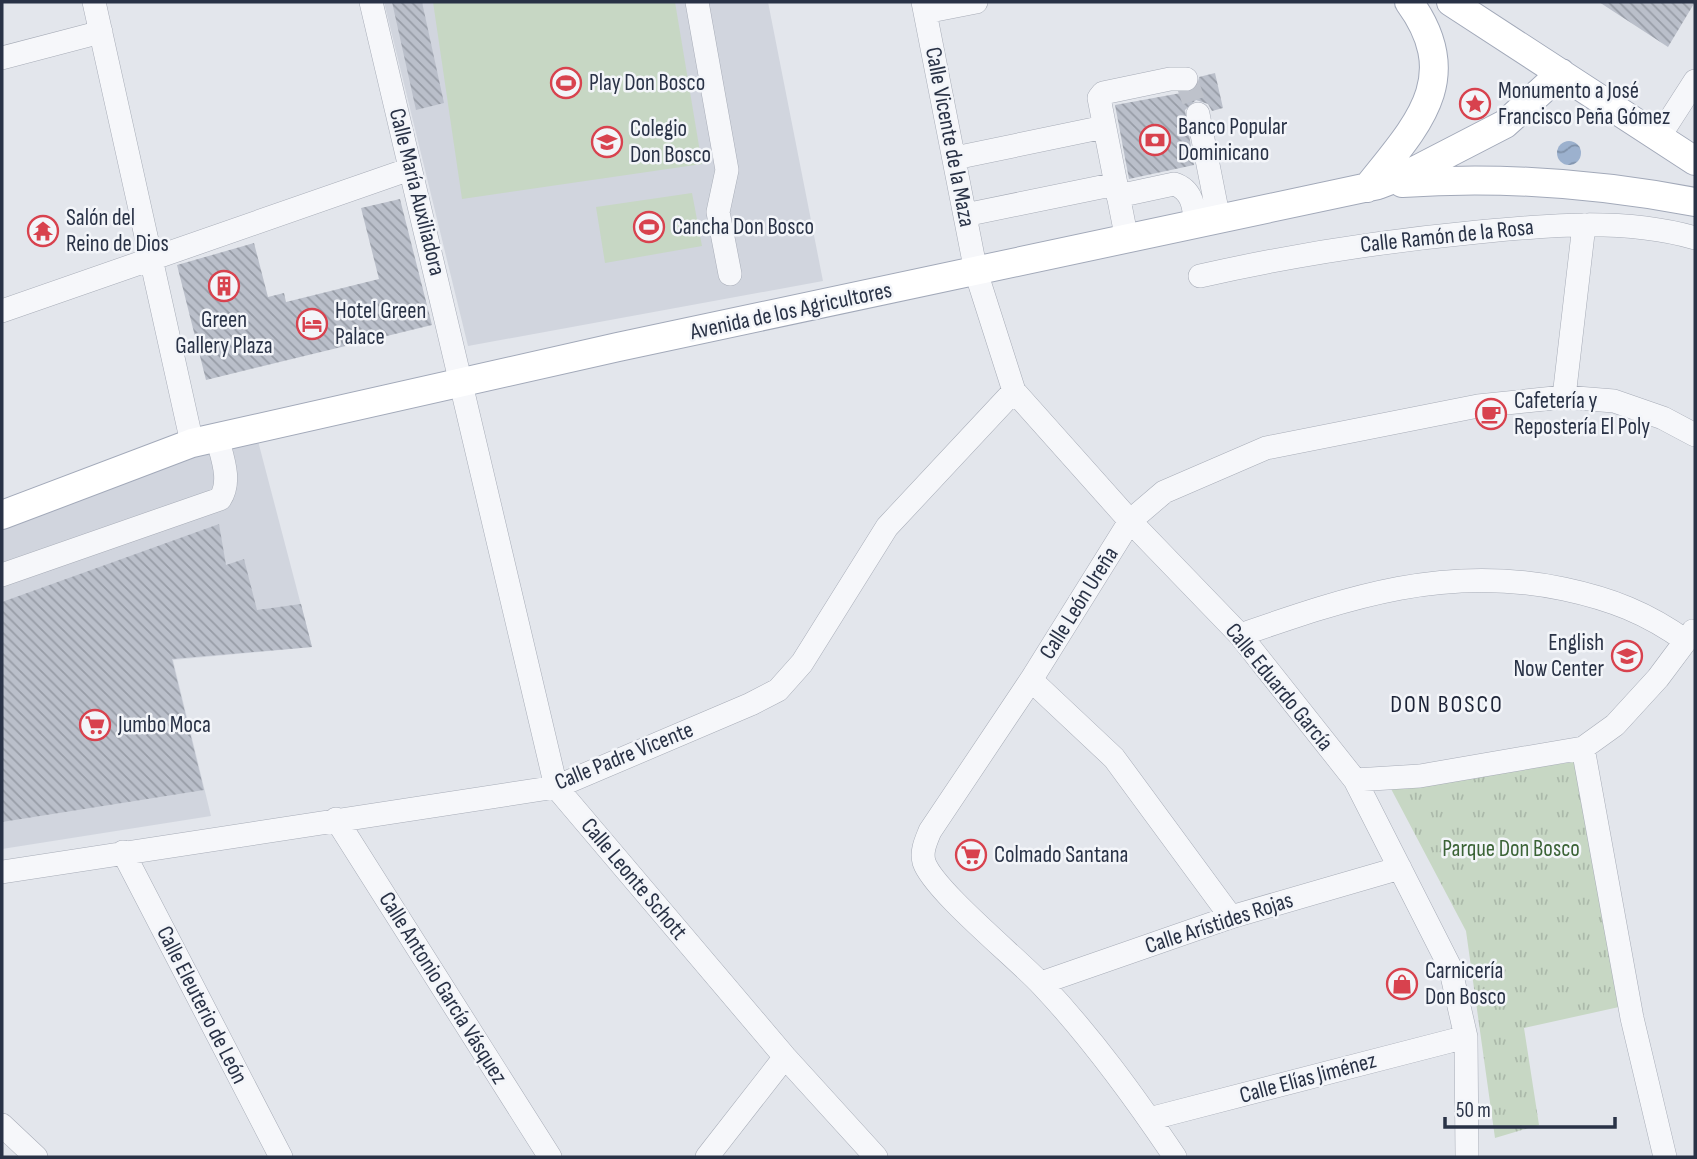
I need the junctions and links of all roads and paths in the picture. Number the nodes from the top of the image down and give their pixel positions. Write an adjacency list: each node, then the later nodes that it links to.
1 (94, 2): 8 (street)
2 (371, 2): 18 (street, Calle María Auxiliadora)
3 (697, 2): 29 (street)
4 (976, 2): 7 (street)
5 (1409, 2): 19 (main road)
6 (1451, 2): 10 (main road)
7 (924, 7): 16 (street, Calle Vicente de la Maza)
8 (101, 32): 9 (street); 27 (street)
9 (2, 58)
10 (1561, 74): 15 (main road); 19 (main road, Avenida de los Agricultores)
11 (1186, 79): 14 (street)
12 (1695, 81): 15 (street)
13 (1198, 114): 23 (street)
14 (1104, 127): 16 (street); 20 (street)
15 (1659, 137): 17 (main road)
16 (955, 158): 22 (street, Calle Vicente de la Maza)
17 (1695, 161)
18 (410, 169): 27 (street); 32 (street, Calle María Auxiliadora)
19 (1373, 187): 21 (main road); 23 (main road, Avenida de los Agricultores)
20 (1117, 190): 22 (street); 23 (street); 26 (street)
21 (1695, 202)
22 (965, 215): 28 (street, Calle Vicente de la Maza)
23 (1208, 222): 26 (main road, Avenida de los Agricultores)
24 (1584, 225): 25 (street, Calle Ramón de la Rosa); 30 (street, Calle Ramón de la Rosa); 34 (street)
25 (1695, 238)
26 (1127, 240): 28 (main road, Avenida de los Agricultores)
27 (149, 261): 31 (street); 36 (street)
28 (976, 272): 32 (main road, Avenida de los Agricultores); 33 (street, Calle Eduardo García)
29 (730, 274)
30 (1200, 276)
31 (2, 311)
32 (463, 381): 36 (main road, Avenida de los Agricultores); 45 (street, Calle Leonte Schott)
33 (1014, 391): 38 (street, Calle Eduardo García); 45 (street, Calle Padre Vicente)
34 (1564, 397): 35 (street, Calle León Ureña); 38 (street, Calle León Ureña)
35 (1695, 435)
36 (204, 440): 37 (main road, Avenida de los Agricultores); 39 (street)
37 (2, 515)
38 (1130, 521): 40 (street, Calle Eduardo García); 42 (street, Calle León Ureña)
39 (2, 575)
40 (1240, 635): 41 (street); 44 (street, Calle Eduardo García)
41 (1690, 635): 43 (street)
42 (1031, 680): 50 (street); 51 (street, Calle León Ureña)
43 (1583, 748): 44 (street); 63 (street)
44 (1355, 780): 48 (street, Calle Eduardo García)
45 (556, 787): 46 (street, Calle Padre Vicente); 53 (street, Calle Leonte Schott)
46 (336, 819): 47 (street, Calle Padre Vicente); 58 (street, Calle Antonio García Vásquez)
47 (123, 852): 49 (street, Calle Padre Vicente); 57 (street, Calle Eleuterio de León)
48 (1400, 868): 50 (street, Calle Arístides Rojas); 52 (street, Calle Eduardo García)
49 (2, 872)
50 (1231, 918): 51 (street, Calle Arístides Rojas)
51 (1041, 983): 54 (street, Calle León Ureña)
52 (1466, 1037): 54 (street, Calle Elías Jiménez); 62 (street, Calle Eduardo García)
53 (785, 1056): 59 (street); 60 (street, Calle Leonte Schott)
54 (1149, 1119): 61 (street, Calle León Ureña)
55 (2, 1125): 56 (street)
56 (36, 1157)
57 (281, 1157)
58 (550, 1157)
59 (707, 1157)
60 (876, 1157)
61 (1175, 1157)
62 (1467, 1157)
63 (1665, 1157)

